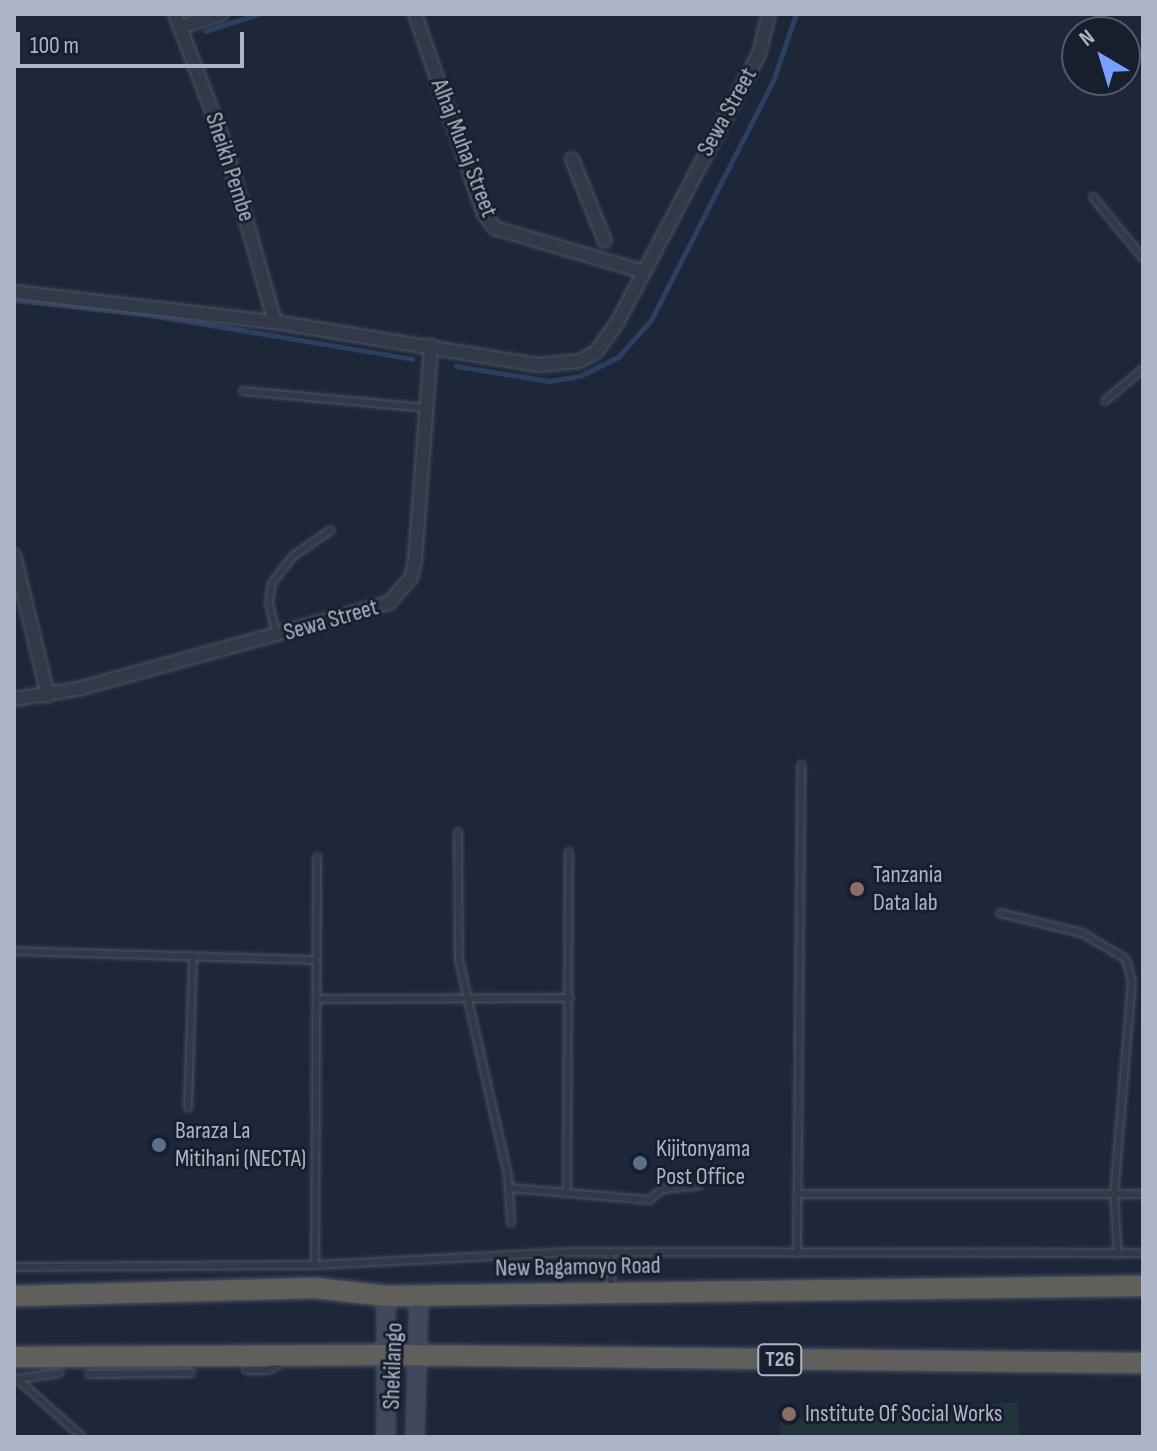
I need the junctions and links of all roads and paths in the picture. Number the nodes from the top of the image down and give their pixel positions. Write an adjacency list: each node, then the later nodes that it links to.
1 (175, 14): 5 (street, Sheikh Pembe)
2 (222, 14): 5 (street)
3 (415, 14): 10 (street, Alhaj Muhaj Street)
4 (769, 14): 10 (street, Sewa Street)
5 (180, 27): 12 (street, Sheikh Pembe)
6 (572, 159): 8 (street)
7 (1093, 197): 9 (lane)
8 (605, 241)
9 (1143, 258)
10 (641, 271): 13 (street, Sewa Street)
11 (14, 292): 12 (street, Sewa Street)
12 (275, 322): 13 (street, Sewa Street)
13 (431, 346): 17 (street, Sewa Street)
14 (1143, 369): 16 (lane)
15 (243, 391): 17 (lane)
16 (1105, 401)
17 (426, 408): 20 (street, Sewa Street)
18 (331, 530): 20 (lane)
19 (14, 555): 21 (street)
20 (277, 636): 21 (street, Sewa Street)
21 (48, 696): 22 (street, Sewa Street)
22 (14, 699)
23 (801, 765): 38 (lane)
24 (458, 832): 31 (lane)
25 (569, 852): 32 (lane)
26 (317, 857): 30 (lane)
27 (1000, 913): 39 (lane)
28 (14, 951): 29 (lane)
29 (193, 957): 30 (lane); 34 (lane)
30 (312, 960): 33 (lane)
31 (469, 998): 32 (lane); 33 (lane); 36 (lane)
32 (570, 998): 37 (lane)
33 (316, 999): 46 (lane)
34 (188, 1108)
35 (699, 1185): 37 (lane)
36 (509, 1188): 37 (lane); 41 (lane)
37 (567, 1192)
38 (797, 1194): 39 (lane); 43 (lane)
39 (1114, 1194): 40 (lane); 45 (lane)
40 (1143, 1194)
41 (511, 1223)
42 (610, 1253): 43 (lane); 46 (lane); 49 (lane)
43 (797, 1253): 45 (lane)
44 (1143, 1253): 45 (lane)
45 (1118, 1254)
46 (315, 1265): 47 (lane)
47 (14, 1267)
48 (1143, 1286): 49 (highway, New Bagamoyo Road)
49 (611, 1292): 52 (highway, New Bagamoyo Road)
50 (14, 1296): 51 (highway, New Bagamoyo Road)
51 (386, 1296): 52 (highway, New Bagamoyo Road); 53 (main road, Shekilango)
52 (419, 1296): 54 (main road, Shekilango)
53 (387, 1355): 54 (highway, T26); 56 (highway, T26); 64 (main road, Shekilango)
54 (418, 1355): 57 (highway, T26); 65 (main road, Shekilango)
55 (14, 1357): 56 (highway, T26)
56 (285, 1358): 58 (lane)
57 (1143, 1363)
58 (246, 1370)
59 (60, 1373): 62 (lane)
60 (191, 1373): 61 (lane)
61 (89, 1374)
62 (16, 1378): 63 (lane)
63 (82, 1437)
64 (386, 1437)
65 (415, 1437)

